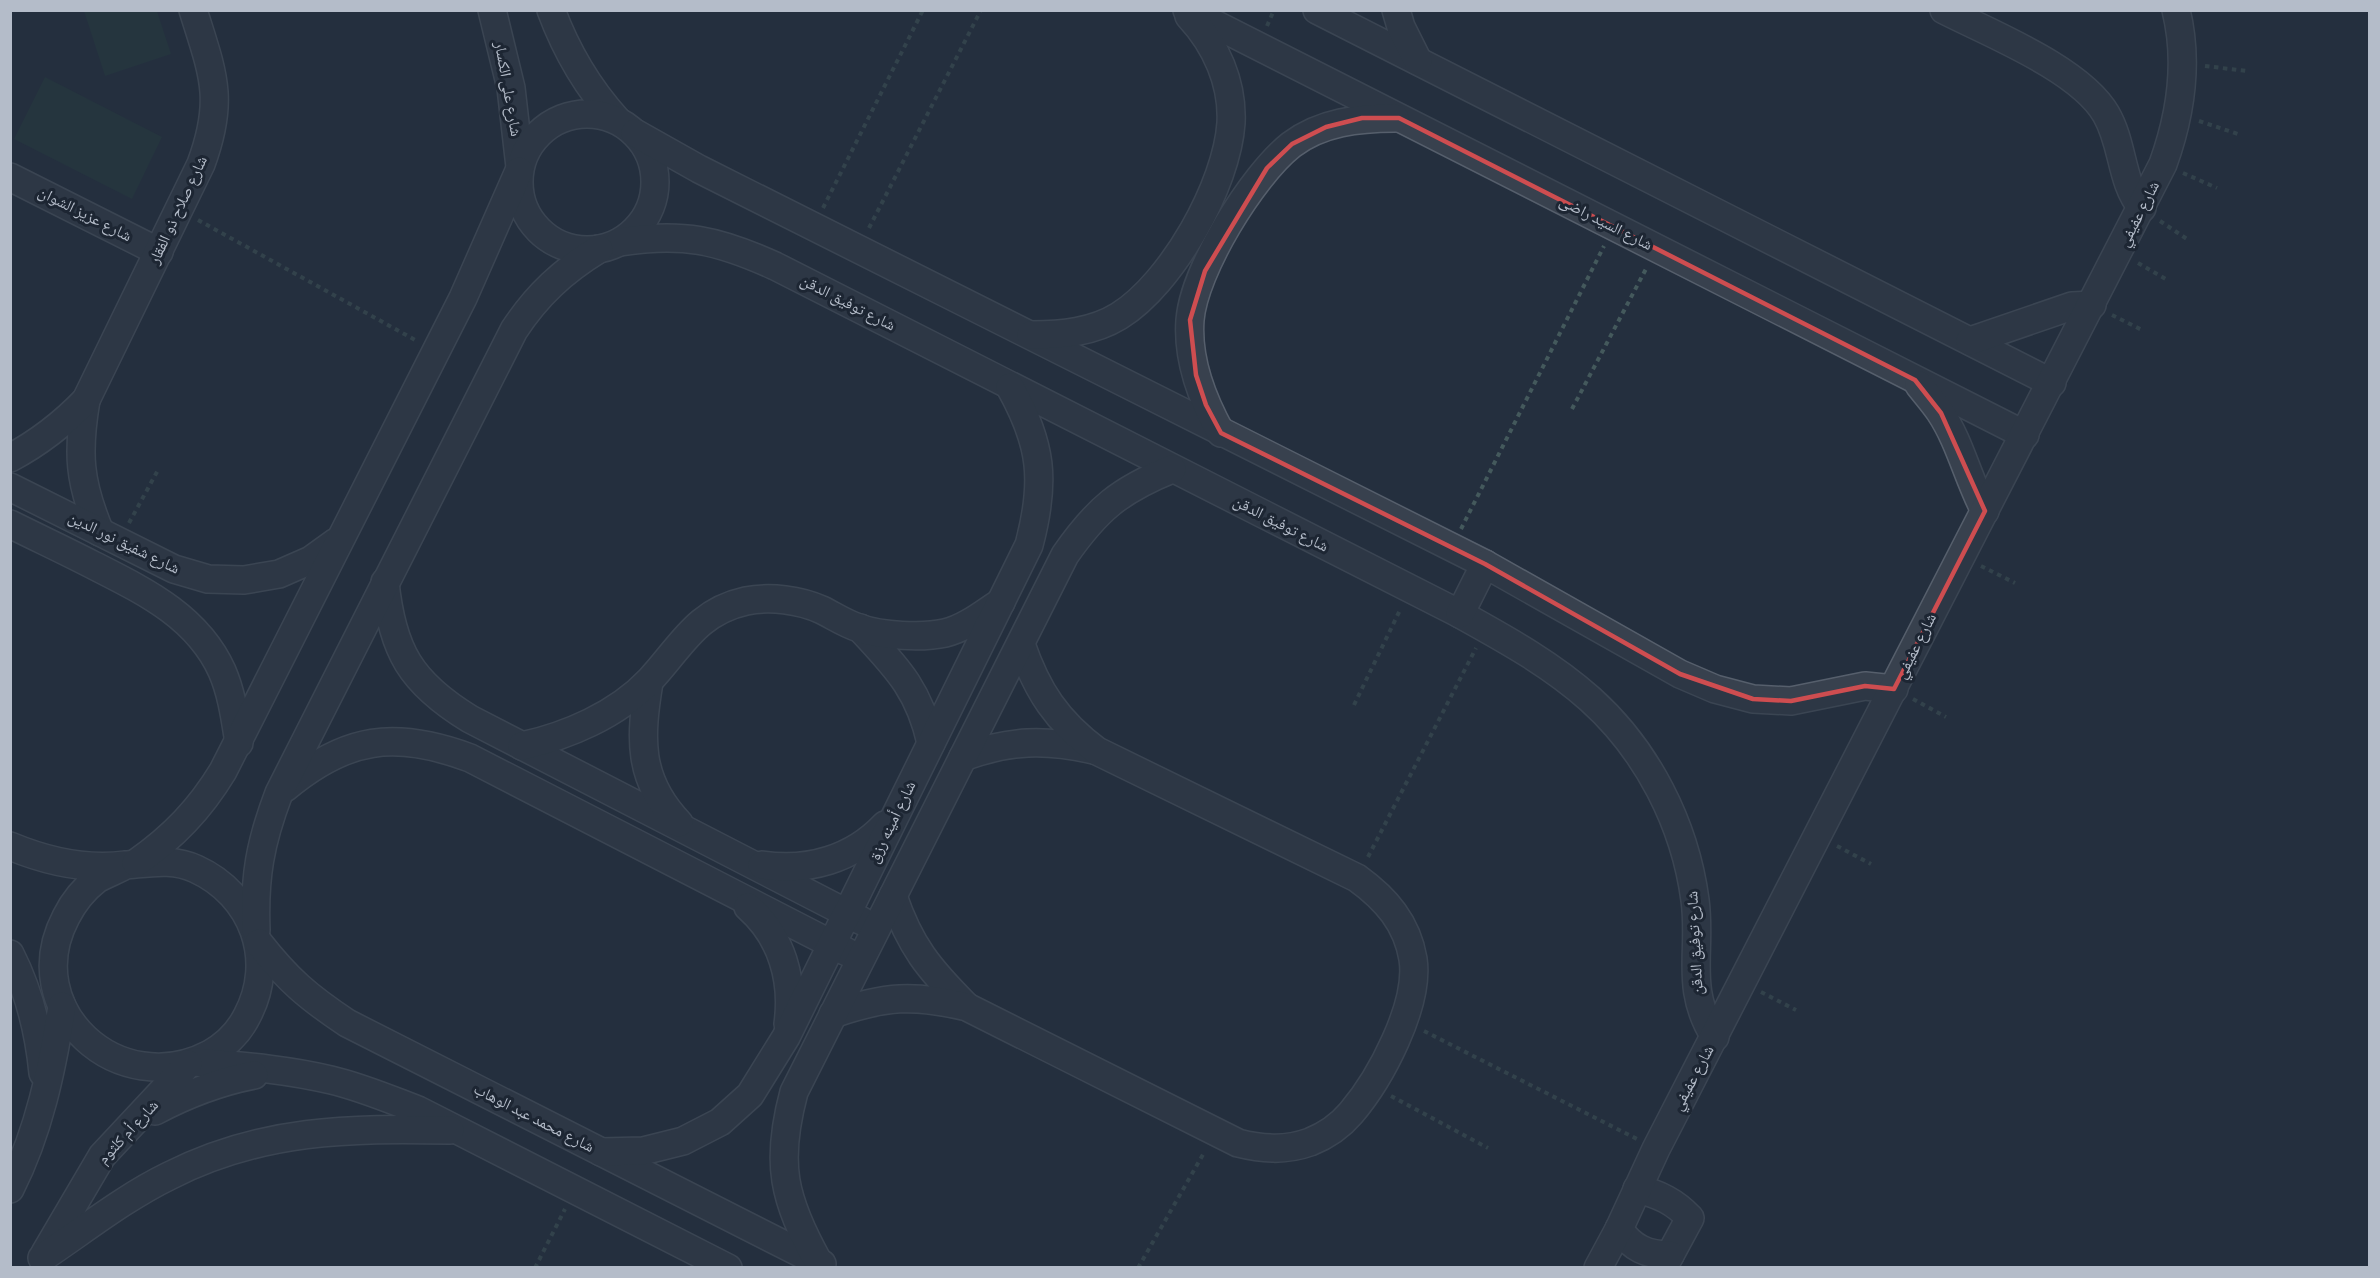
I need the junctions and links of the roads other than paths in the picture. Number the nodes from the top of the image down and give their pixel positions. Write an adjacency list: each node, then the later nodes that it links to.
1 (193, 10): 16 (street, شارع صلاح ذو الفقار)
2 (492, 10): 12 (street, شارع على الكسار)
3 (550, 10): 11 (street)
4 (1186, 10): 10 (street, شارع السيد راضى); 18 (street)
5 (1317, 10): 9 (street)
6 (1396, 10): 9 (street)
7 (1944, 10): 14 (street)
8 (2176, 10): 14 (street, شارع عفيفي)
9 (1418, 62): 19 (street)
10 (1399, 118): 20 (street, شارع السيد راضى); 24 (street)
11 (626, 126): 12 (street); 15 (street); 18 (street)
12 (519, 169): 15 (street); 32 (street)
13 (10, 177): 16 (street, شارع عزيز الشوان)
14 (2142, 208): 17 (street, شارع عفيفي)
15 (610, 246): 22 (street, شارع توفيق الدقن); 34 (street)
16 (159, 252): 23 (street, شارع صلاح ذو الفقار)
17 (2092, 305): 19 (street); 21 (street, شارع عفيفي)
18 (1028, 334): 24 (street)
19 (1970, 342): 21 (street)
20 (1915, 380): 25 (street, شارع السيد راضى); 29 (street)
21 (2052, 383): 25 (street, شارع عفيفي)
22 (1010, 387): 27 (street, شارع توفيق الدقن); 35 (street, شارع أمينه رزق)
23 (86, 400): 26 (street, شارع صلاح ذو الفقار); 31 (street, شارع صلاح ذو الفقار)
24 (1221, 433): 33 (street)
25 (2025, 435): 29 (street, شارع عفيفي)
26 (10, 458)
27 (1172, 469): 36 (street, شارع توفيق الدقن); 38 (street, شارع أمينه رزق)
28 (10, 487): 31 (street, شارع شفيق نور الدين)
29 (1985, 511): 40 (street, شارع عفيفي)
30 (10, 524): 42 (street, شارع شفيق نور الدين)
31 (109, 537): 32 (street, شارع شفيق نور الدين)
32 (340, 539): 42 (street)
33 (1485, 564): 36 (street); 40 (street)
34 (385, 582): 43 (street); 46 (street)
35 (1001, 602): 37 (street); 41 (street, شارع أمينه رزق)
36 (1460, 614): 65 (street, شارع توفيق الدقن)
37 (860, 628): 39 (street); 41 (street)
38 (1021, 644): 44 (street); 45 (street, شارع أمينه رزق)
39 (649, 682): 43 (street); 48 (street)
40 (1894, 689): 65 (street, شارع عفيفي)
41 (932, 742): 47 (street, شارع أمينه رزق)
42 (239, 743): 51 (street)
43 (522, 746): 48 (street)
44 (1097, 751): 45 (street); 62 (street)
45 (963, 757): 53 (street, شارع أمينه رزق)
46 (279, 793): 52 (street); 56 (street)
47 (896, 813): 50 (street); 54 (street, شارع أمينه رزق)
48 (688, 832): 50 (street)
49 (10, 846): 51 (street)
50 (749, 863): 54 (street)
51 (131, 864): 56 (street); 61 (street)
52 (731, 893): 58 (street); 64 (street)
53 (893, 896): 55 (street, شارع أمينه رزق); 62 (street)
54 (846, 913): 55 (street); 58 (street, شارع أمينه رزق)
55 (876, 929): 60 (street, شارع أمينه رزق)
56 (258, 937): 66 (street); 71 (street, شارع محمد عبد الوهاب)
57 (10, 941): 61 (street)
58 (831, 944): 60 (street); 64 (street, شارع أمينه رزق)
59 (10, 954): 68 (street)
60 (861, 959): 63 (street, شارع أمينه رزق)
61 (60, 1000): 66 (street); 68 (street)
62 (967, 1007): 63 (street)
63 (833, 1014): 77 (street, شارع أمينه رزق)
64 (786, 1037): 71 (street, شارع أمينه رزق)
65 (1715, 1037): 73 (street, شارع عفيفي)
66 (191, 1063): 67 (street); 69 (street, شارع أم كلثوم)
67 (287, 1071): 69 (street); 70 (street)
68 (46, 1094): 72 (street)
69 (127, 1130): 76 (street, شارع أم كلثوم)
70 (459, 1130): 76 (street); 78 (street)
71 (601, 1152): 77 (street, شارع محمد عبد الوهاب)
72 (10, 1189)
73 (1637, 1189): 74 (street, شارع عفيفي); 75 (street)
74 (1619, 1229): 75 (street); 79 (street, شارع عفيفي)
75 (1666, 1261)
76 (40, 1263)
77 (823, 1265)
78 (728, 1268)
79 (1598, 1268)

